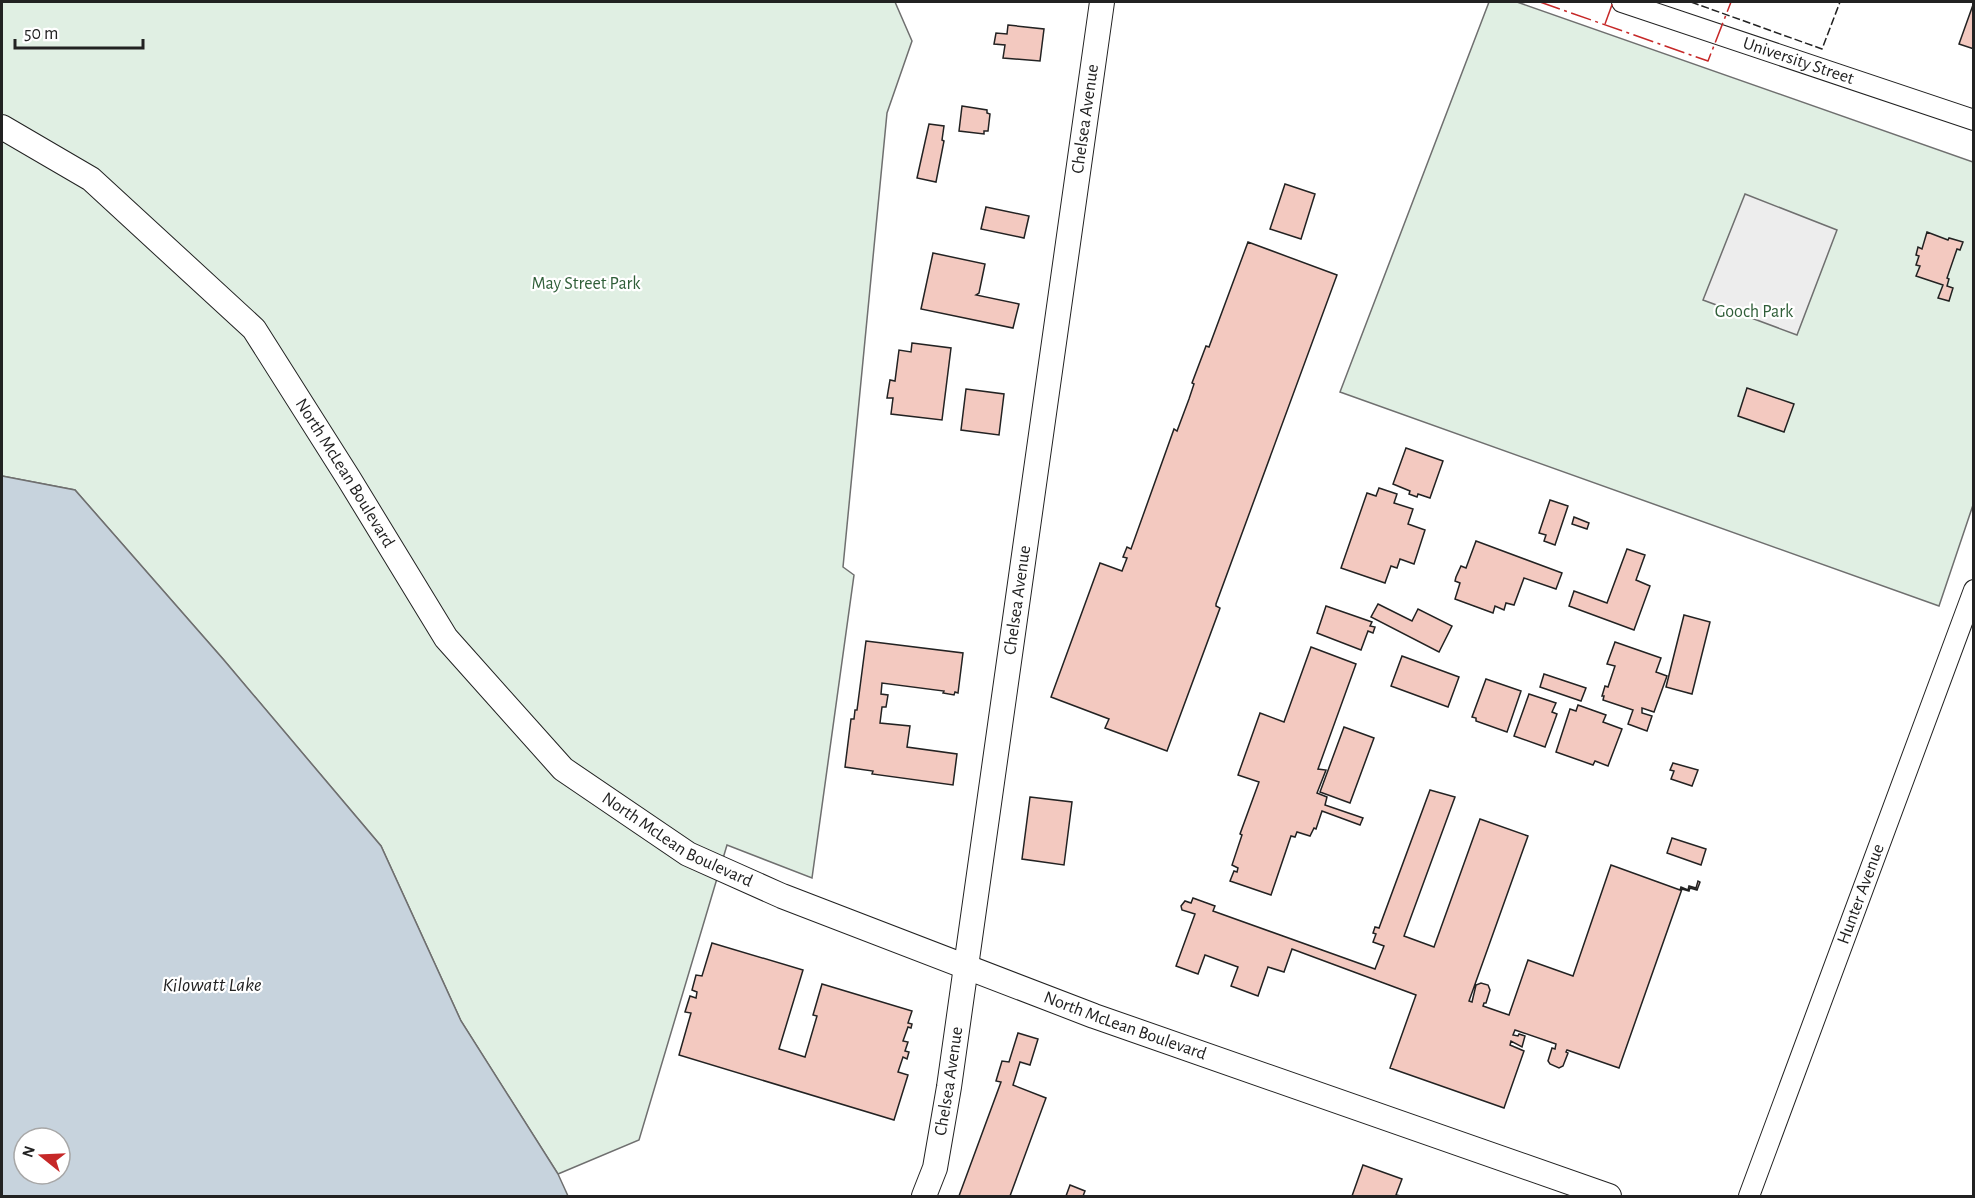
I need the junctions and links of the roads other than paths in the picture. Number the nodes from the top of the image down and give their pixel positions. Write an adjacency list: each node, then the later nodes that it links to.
1 (1102, 2): 6 (main road, Chelsea Avenue)
2 (1622, 2): 3 (street, University Street)
3 (1974, 120)
4 (2, 127): 6 (main road, North McLean Boulevard)
5 (1974, 590): 9 (street, Hunter Avenue)
6 (967, 967): 7 (main road, Chelsea Avenue); 8 (main road, North McLean Boulevard)
7 (924, 1197)
8 (1610, 1197)
9 (1749, 1197)

